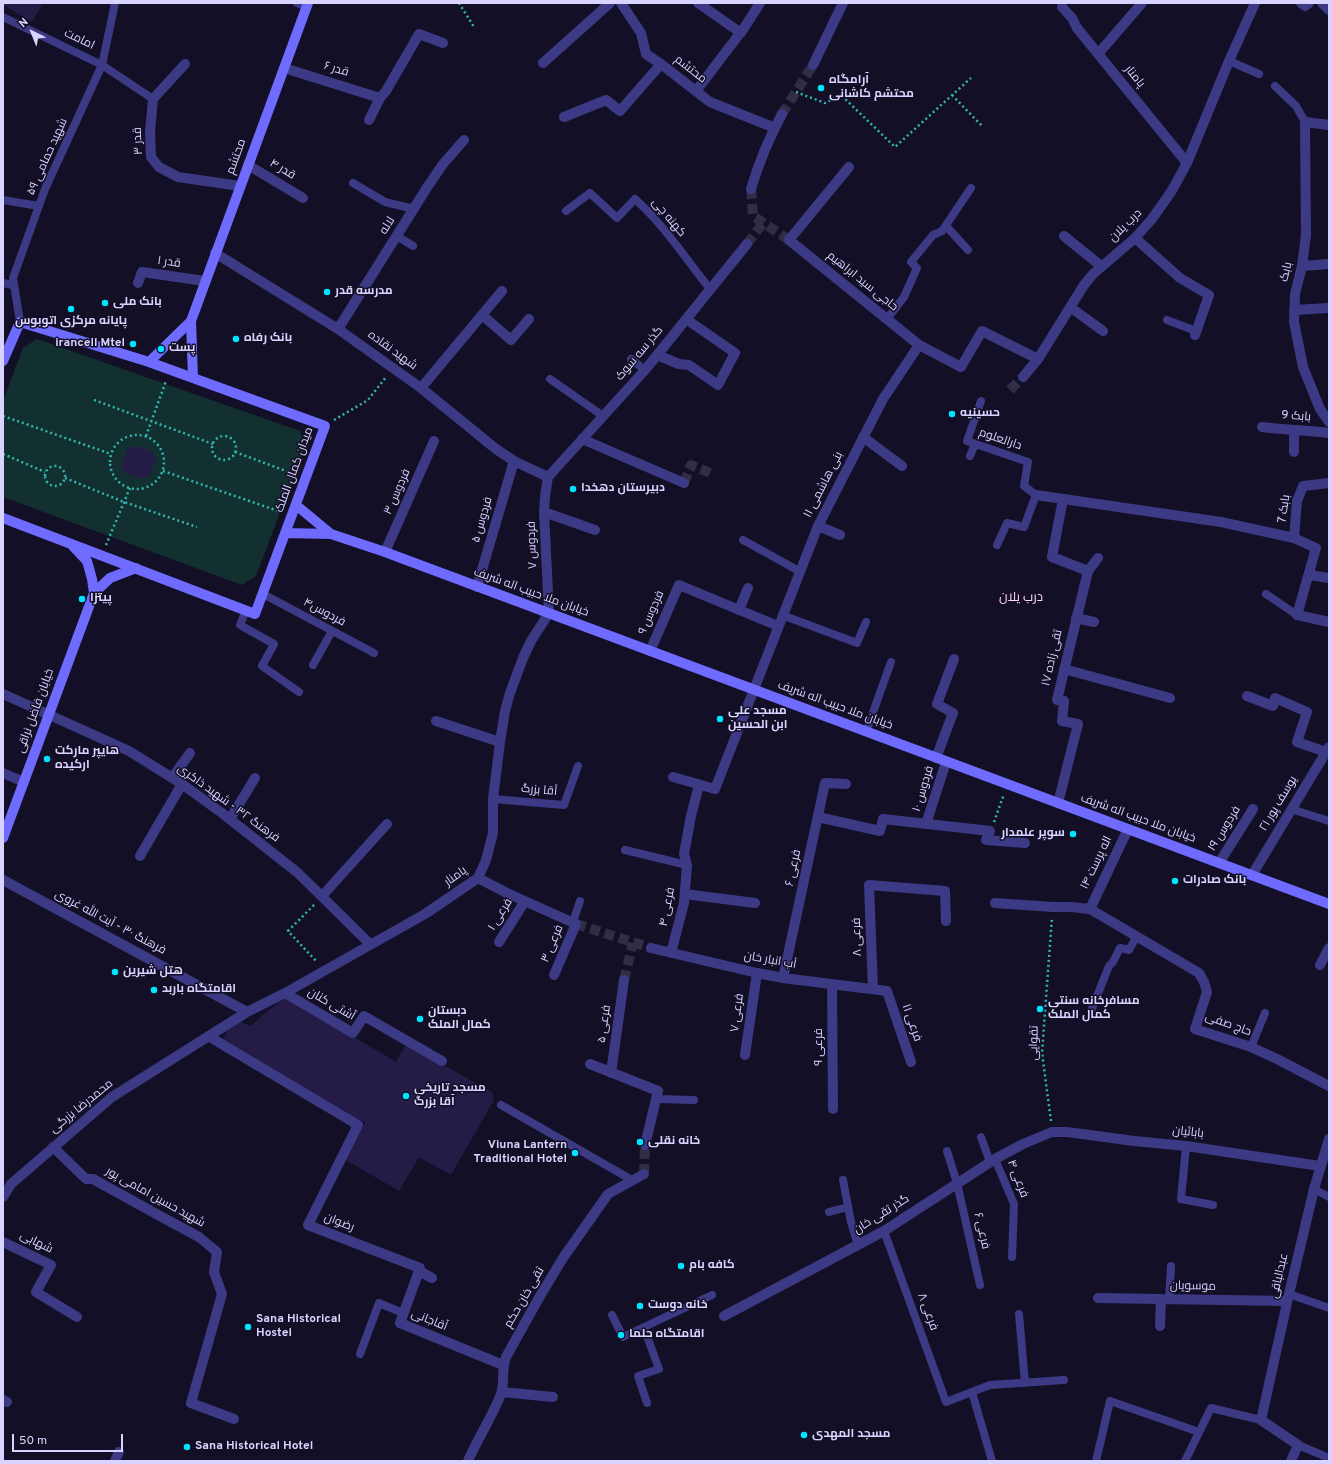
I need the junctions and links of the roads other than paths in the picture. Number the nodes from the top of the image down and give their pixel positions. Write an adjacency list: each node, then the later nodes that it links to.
1 (115, 3): 23 (lane, شهید حمامی ۵۹)
2 (610, 3): 20 (street)
3 (621, 3): 22 (street)
4 (698, 3): 16 (street)
5 (760, 3): 16 (street)
6 (843, 3): 24 (street)
7 (1142, 3): 18 (street)
8 (1256, 3): 19 (street, درب یلان)
9 (1300, 3): 10 (street)
10 (1309, 3)
11 (1322, 3): 14 (street)
12 (304, 4): 25 (main road, محتشم)
13 (1062, 7): 18 (street, پامنار)
14 (1329, 10)
15 (3, 17): 23 (lane, امامت)
16 (740, 33): 28 (street)
17 (443, 43): 29 (street)
18 (1098, 54): 38 (street, پامنار)
19 (1229, 61): 26 (lane); 38 (street, درب یلان)
20 (543, 63)
21 (185, 64): 30 (street)
22 (661, 64): 28 (street, محتشم); 32 (street, محتشم)
23 (102, 65): 30 (lane, امامت); 47 (lane, شهید حمامی ۵۹)
24 (813, 65)
25 (284, 68): 29 (street, قدر ۶); 39 (main road, محتشم)
26 (1259, 74)
27 (1275, 86): 34 (lane)
28 (696, 91): 36 (street, محتشم)
29 (380, 98): 33 (street)
30 (153, 99): 42 (street, قدر ۳)
31 (782, 114): 36 (street)
32 (564, 117)
33 (369, 120)
34 (1305, 122): 35 (street); 60 (street, بابک)
35 (1329, 124)
36 (775, 128): 44 (street)
37 (464, 140): 48 (street, لاله)
38 (1187, 163): 53 (street, درب یلان)
39 (248, 165): 42 (main road, محتشم); 45 (street, قدر ۴)
40 (849, 167): 73 (street, حاجی سید ابراهیم)
41 (353, 184): 48 (lane)
42 (240, 186): 57 (main road, محتشم)
43 (971, 188): 50 (lane)
44 (751, 189)
45 (303, 198)
46 (3, 200): 47 (lane)
47 (39, 206): 64 (lane, شهید حمامی ۵۹)
48 (414, 209): 51 (street, لاله)
49 (566, 212): 65 (lane, کهنه چی)
50 (946, 226): 56 (lane); 73 (lane)
51 (397, 236): 55 (lane); 77 (street, لاله)
52 (1064, 236): 59 (street)
53 (1134, 238): 59 (street, درب یلان); 79 (street)
54 (747, 244): 65 (street, گذر سه سوک)
55 (413, 246)
56 (968, 250)
57 (216, 253): 61 (main road, محتشم); 77 (street, شهید نقاده)
58 (1329, 264): 60 (street)
59 (1101, 266): 67 (street, درب یلان)
60 (1302, 266): 69 (street, بابک)
61 (205, 281): 63 (street, قدر ۱); 75 (main road, محتشم)
62 (3, 283): 64 (lane)
63 (138, 283)
64 (13, 285): 76 (lane, شهید حمامی ۵۹)
65 (710, 289): 72 (street, گذر سه سوک)
66 (502, 291): 70 (street)
67 (1070, 307): 78 (street); 83 (street, درب یلان)
68 (1329, 308): 69 (street)
69 (1294, 310): 93 (street, بابک)
70 (482, 315): 71 (street); 90 (street)
71 (529, 319)
72 (686, 319): 81 (street, گذر سه سوک); 81 (street)
73 (887, 319): 80 (street, حاجی سید ابراهیم)
74 (1167, 320): 79 (lane)
75 (190, 321): 85 (main road, محتشم); 88 (main road, محتشم)
76 (20, 322): 84 (main road); 85 (main road, میدان کمال الملک)
77 (338, 329): 90 (street, شهید نقاده)
78 (1103, 331)
79 (1196, 333)
80 (919, 345): 83 (street); 97 (street, بنی هاشمی ۱۱)
81 (657, 355): 86 (street, گذر سه سوک)
82 (631, 359): 86 (lane)
83 (1038, 359): 87 (street, درب یلان)
84 (3, 361)
85 (149, 362): 88 (main road, میدان کمال الملک)
86 (645, 370): 92 (street, گذر سه سوک)
87 (1023, 377)
88 (193, 378): 110 (main road, میدان کمال الملک)
89 (550, 379): 92 (lane)
90 (421, 388): 103 (street, شهید نقاده)
91 (981, 401): 100 (lane, دارالعلوم)
92 (603, 416): 98 (street, گذر سه سوک)
93 (1329, 422)
94 (1262, 427): 95 (street, بابک 9)
95 (1294, 430): 96 (street, بابک 9); 101 (street)
96 (1329, 433)
97 (863, 438): 104 (street); 113 (street, بنی هاشمی ۱۱)
98 (582, 439): 105 (street, گذر سه سوک); 106 (street)
99 (434, 441): 122 (street, فردوس ۳)
100 (975, 444): 102 (lane); 108 (lane, دارالعلوم)
101 (1294, 452)
102 (970, 456)
103 (514, 461): 105 (street, شهید نقاده); 129 (street, فردوس ۵)
104 (902, 466)
105 (548, 477): 111 (street, فردوس ۷)
106 (684, 483)
107 (1329, 483): 118 (street, بابک 7)
108 (1036, 495): 109 (street); 121 (lane)
109 (1063, 499): 118 (street); 126 (street)
110 (296, 505): 115 (main road, میدان کمال الملک); 116 (main road, خیابان ملا حبیب اله شریف)
111 (544, 512): 114 (street); 136 (street, فردوس ۷)
112 (3, 518): 120 (main road)
113 (818, 526): 117 (street); 125 (street, بنی هاشمی ۱۱)
114 (595, 530)
115 (285, 533): 116 (main road, خیابان ملا حبیب اله شریف); 132 (main road, میدان کمال الملک)
116 (331, 534): 122 (main road, خیابان ملا حبیب اله شریف)
117 (840, 535)
118 (1294, 538): 127 (street)
119 (744, 540): 125 (lane)
120 (70, 543): 124 (main road); 131 (main road)
121 (997, 545)
122 (385, 552): 129 (main road, خیابان ملا حبیب اله شریف)
123 (1098, 558): 126 (street)
124 (136, 568): 131 (main road, خیابان فاضل نراقی); 134 (main road)
125 (799, 571): 137 (street, بنی هاشمی ۱۱)
126 (1088, 571): 139 (street, تقی زاده ۱۷)
127 (1309, 574): 128 (street); 138 (street)
128 (1329, 578)
129 (477, 587): 136 (main road, خیابان ملا حبیب اله شریف)
130 (748, 588): 135 (street)
131 (94, 593): 156 (main road, خیابان فاضل نراقی)
132 (263, 594): 134 (main road, میدان کمال الملک); 144 (lane, فردوس۴)
133 (1266, 594): 138 (lane)
134 (246, 610): 152 (lane)
135 (739, 610): 143 (street); 145 (street, فردوس ۹)
136 (549, 613): 145 (main road, خیابان ملا حبیب اله شریف); 159 (street, پامنار)
137 (782, 615): 140 (lane); 143 (street, بنی هاشمی ۱۱)
138 (1297, 615): 142 (street)
139 (1076, 618): 141 (street); 150 (street, تقی زاده ۱۷)
140 (866, 622)
141 (1094, 622)
142 (1329, 622)
143 (778, 626): 151 (street, بنی هاشمی ۱۱)
144 (332, 631): 146 (lane, فردوس۴); 149 (lane)
145 (650, 651): 151 (main road, خیابان ملا حبیب اله شریف)
146 (374, 653)
147 (954, 658): 162 (street)
148 (891, 662): 158 (lane)
149 (313, 664)
150 (1064, 669): 155 (street); 174 (street, تقی زاده ۱۷)
151 (753, 690): 158 (main road, خیابان ملا حبیب اله شریف); 171 (street, بنی هاشمی ۱۱)
152 (299, 692)
153 (3, 694): 156 (street, فرهنگ ۳۲ - شهید ذاکری)
154 (1247, 696): 160 (street)
155 (1170, 698)
156 (49, 715): 166 (street, فرهنگ ۳۲ - شهید ذاکری); 169 (main road, خیابان فاضل نراقی)
157 (436, 721): 159 (street)
158 (866, 732): 162 (main road, خیابان ملا حبیب اله شریف)
159 (500, 742): 173 (street, پامنار)
160 (1328, 751): 176 (street, یوسف پور ۲۱)
161 (190, 753): 166 (street)
162 (936, 758): 163 (main road, خیابان ملا حبیب اله شریف)
163 (946, 762): 174 (main road, خیابان ملا حبیب اله شریف); 181 (street, فردوس ۱۰)
164 (578, 766): 173 (lane, آقا بزرگ)
165 (3, 773): 169 (street)
166 (172, 778): 170 (street, فرهنگ ۳۲ - شهید ذاکری)
167 (255, 778): 178 (street)
168 (673, 778): 171 (street)
169 (24, 782): 183 (main road, خیابان فاضل نراقی)
170 (182, 784): 178 (street, فرهنگ ۳۲ - شهید ذاکری); 186 (street)
171 (699, 784): 188 (street, فرعی ۴)
172 (846, 784): 177 (street, فرعی ۶)
173 (494, 799): 190 (street, پامنار)
174 (1058, 803): 182 (main road, خیابان ملا حبیب اله شریف)
175 (1253, 809): 187 (street, فردوس ۱۹)
176 (1291, 809): 179 (lane); 189 (street, یوسف پور ۲۱)
177 (818, 817): 181 (street); 211 (street, فرعی ۶)
178 (230, 819): 193 (street, فرهنگ ۳۲ - شهید ذاکری)
179 (1329, 821)
180 (387, 824): 193 (street)
181 (926, 824): 184 (street)
182 (1128, 829): 187 (main road, خیابان ملا حبیب اله شریف); 199 (street, اله پرست ۱۴)
183 (3, 838)
184 (1025, 843)
185 (625, 850): 188 (lane)
186 (140, 856)
187 (1219, 863): 189 (main road, خیابان ملا حبیب اله شریف)
188 (687, 865): 192 (street, فرعی ۴)
189 (1252, 876): 198 (main road, خیابان ملا حبیب اله شریف)
190 (478, 878): 194 (street); 204 (street, پامنار)
191 (3, 880): 218 (street, فرهنگ ۳۰ - آیت الله غروی)
192 (685, 894): 196 (street); 207 (street, فرعی ۴)
193 (322, 896): 204 (street, فرهنگ ۳۲ - شهید ذاکری)
194 (525, 901): 201 (street); 203 (street, فرعی ۱)
195 (580, 901): 201 (lane)
196 (755, 903)
197 (996, 903): 199 (street)
198 (1329, 904)
199 (1090, 909): 202 (street, حاج صفی)
200 (946, 921): 214 (street, فرعی ۸)
201 (574, 923): 210 (street, فرعی ۳)
202 (1137, 936): 217 (lane); 221 (street, حاج صفی)
203 (499, 942)
204 (370, 944): 216 (street, پامنار)
205 (651, 948): 207 (street, آب انبار خان)
206 (1329, 948): 208 (street)
207 (671, 953): 209 (street, آب انبار خان)
208 (1320, 966)
209 (756, 973): 211 (street, آب انبار خان); 222 (street, فرعی ۷)
210 (554, 975)
211 (783, 978): 213 (street, آب انبار خان)
212 (624, 980): 226 (street, فرعی ۵)
213 (832, 984): 214 (street, آب انبار خان); 231 (street, فرعی ۹)
214 (873, 989): 215 (street, آب انبار خان)
215 (887, 991): 224 (street, فرعی ۱۱)
216 (285, 993): 218 (street, پامنار); 223 (street, آشتی کنان)
217 (1091, 1011)
218 (247, 1012): 220 (street, پامنار)
219 (1265, 1013): 221 (lane)
220 (208, 1036): 237 (street, محمدرضا بزرگی); 256 (street, رضوان)
221 (1251, 1047): 227 (street, حاج صفی)
222 (745, 1056)
223 (442, 1061)
224 (911, 1062)
225 (590, 1064): 226 (street)
226 (611, 1073): 228 (street)
227 (1329, 1086)
228 (657, 1099): 229 (lane); 235 (street)
229 (694, 1100)
230 (500, 1105): 242 (lane)
231 (833, 1109)
232 (1052, 1132): 236 (street, بابائیان); 239 (street, گذر تقی خان)
233 (981, 1137): 239 (lane)
234 (1329, 1139): 240 (street, عبدالباقی)
235 (645, 1145)
236 (1186, 1146): 240 (street, بابائیان); 248 (lane)
237 (53, 1147): 246 (street, محمدرضا بزرگی); 279 (street, شهید حسین امامی پور)
238 (947, 1151): 244 (lane)
239 (992, 1160): 244 (street, گذر تقی خان); 254 (lane, فرعی ۴)
240 (1320, 1166): 245 (street, عبدالباقی)
241 (644, 1174): 242 (street, تقی خان حکم)
242 (632, 1180): 272 (street, تقی خان حکم)
243 (843, 1180): 249 (lane)
244 (957, 1183): 251 (street, گذر تقی خان); 258 (lane, فرعی ۶)
245 (1314, 1189): 247 (lane); 261 (street, عبدالباقی)
246 (3, 1197)
247 (1329, 1197)
248 (1213, 1205)
249 (848, 1207): 250 (lane); 253 (lane)
250 (829, 1212)
251 (884, 1231): 253 (street, گذر تقی خان); 276 (lane, فرعی ۸)
252 (3, 1242): 268 (street, شهابی)
253 (858, 1246): 267 (street, گذر تقی خان)
254 (1012, 1257)
255 (1171, 1266): 262 (lane)
256 (420, 1270): 257 (street); 264 (street, آقاجانی)
257 (432, 1278)
258 (980, 1285)
259 (712, 1295): 270 (lane)
260 (1098, 1298): 262 (street, موسویان)
261 (1288, 1298): 262 (street, موسویان); 263 (lane); 280 (street, عبدالباقی)
262 (1165, 1299): 269 (street)
263 (1329, 1308)
264 (403, 1313): 271 (lane); 272 (street, آقاجانی)
265 (1019, 1314): 274 (lane)
266 (612, 1315): 270 (lane)
267 (724, 1316)
268 (77, 1317)
269 (1160, 1326)
270 (644, 1328): 278 (lane)
271 (360, 1354)
272 (503, 1365): 275 (street, تقی خان حکم)
273 (1064, 1380): 274 (lane)
274 (1025, 1383): 276 (lane)
275 (502, 1392): 277 (street); 284 (street, تقی خان حکم)
276 (972, 1392): 285 (lane)
277 (553, 1397)
278 (647, 1403)
279 (234, 1419)
280 (1261, 1420): 281 (lane); 282 (street)
281 (1199, 1432): 286 (lane); 287 (lane)
282 (1298, 1445): 283 (lane); 288 (street)
283 (1329, 1458)
284 (468, 1461)
285 (992, 1461)
286 (1096, 1461)
287 (1185, 1461)
288 (1291, 1461)

